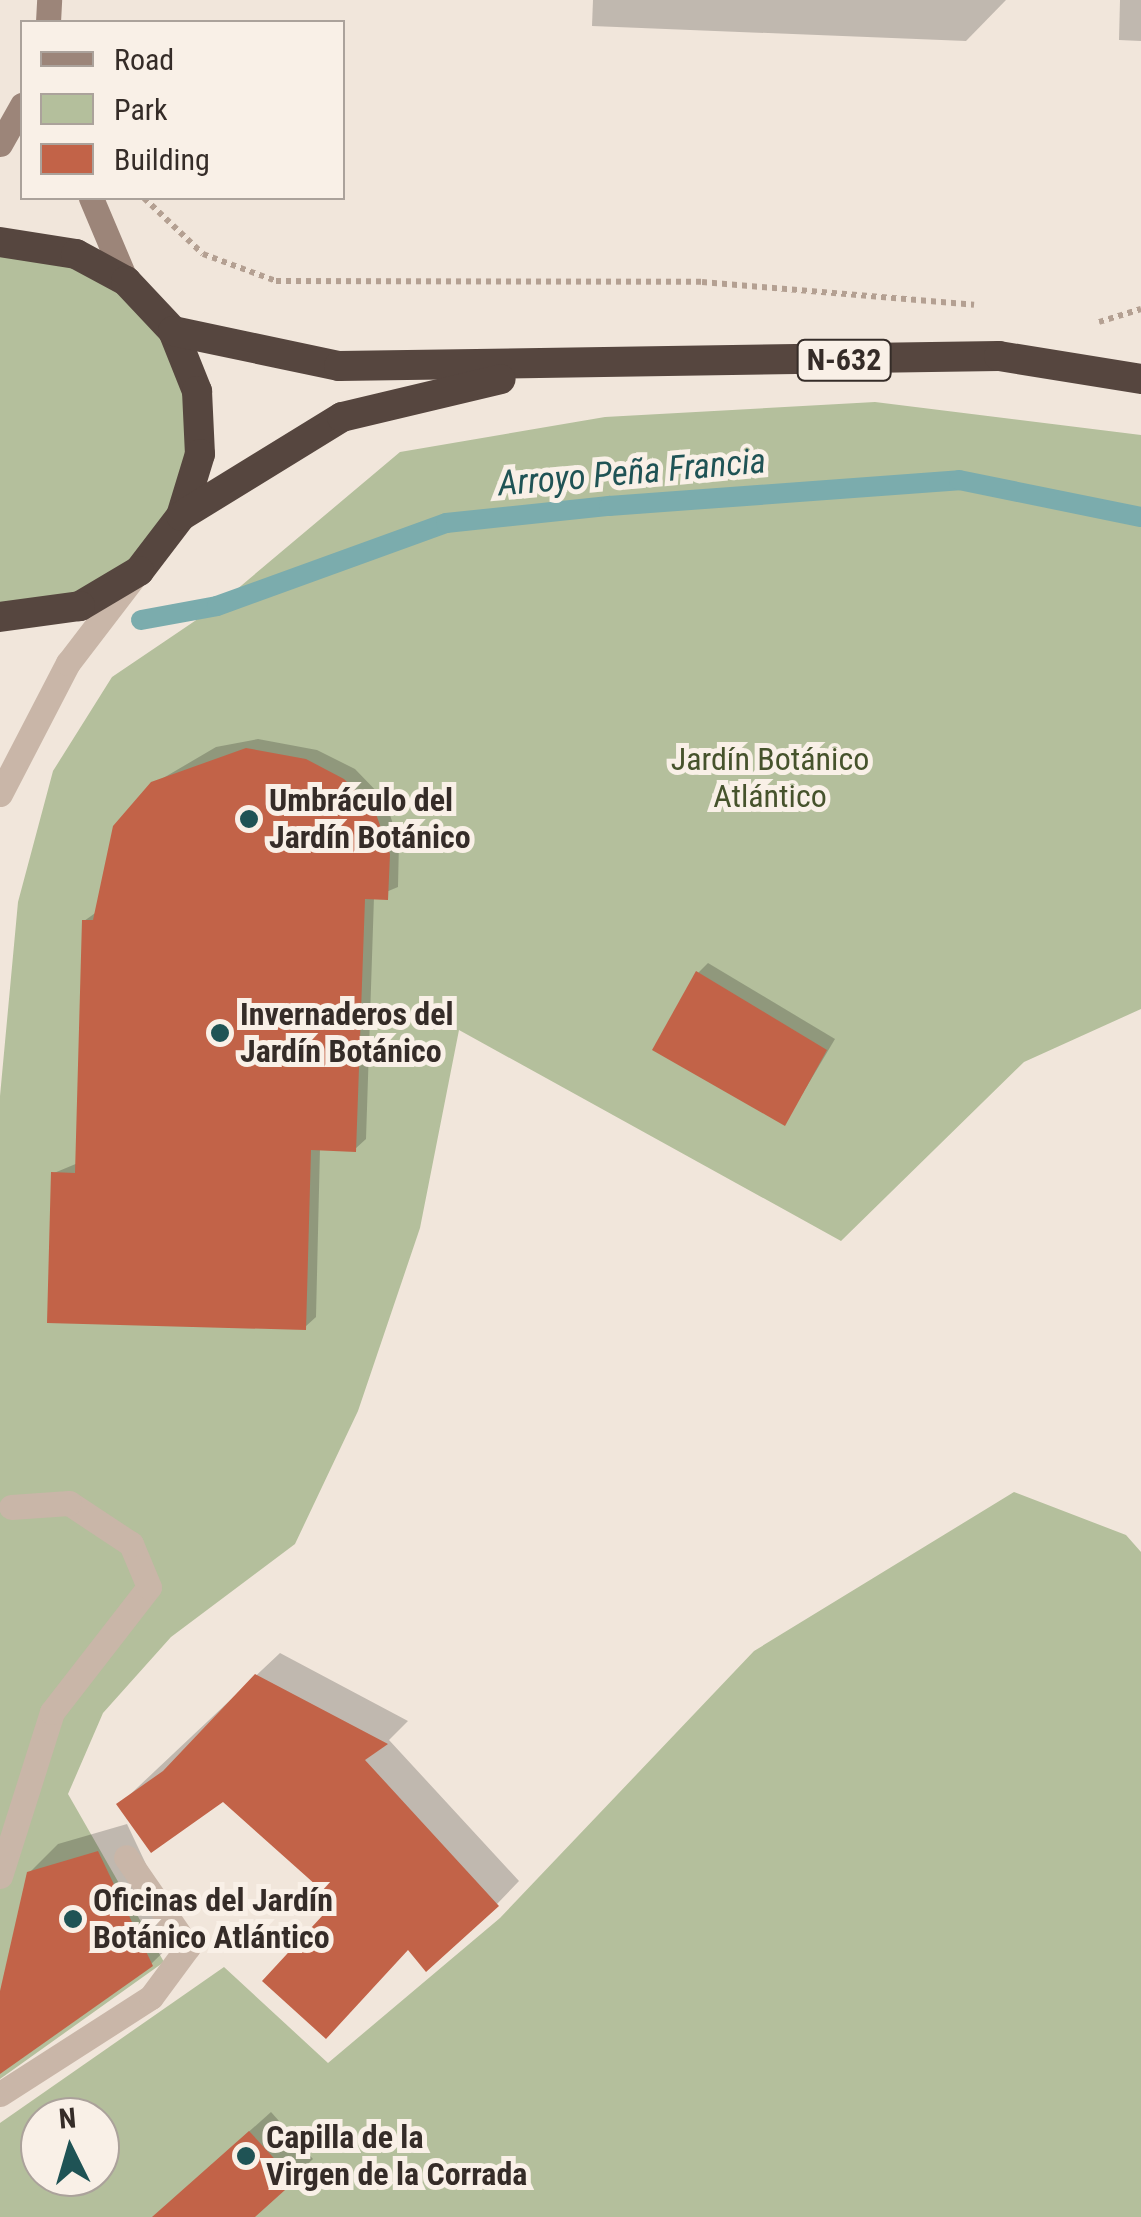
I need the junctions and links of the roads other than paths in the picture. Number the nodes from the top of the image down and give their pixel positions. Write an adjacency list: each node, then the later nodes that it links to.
1 (20, 109): 2 (street)
2 (0, 144)
3 (92, 200): 5 (street)
4 (0, 242): 5 (highway)
5 (126, 281): 6 (highway)
6 (172, 331): 7 (highway, N-632); 9 (highway)
7 (545, 368): 8 (highway, N-632); 9 (highway, N-632)
8 (1141, 379)
9 (181, 516): 10 (highway, N-632)
10 (140, 571): 11 (highway, N-632); 12 (street)
11 (0, 616)
12 (0, 794)
13 (11, 1508): 15 (street)
14 (126, 1856): 16 (street)
15 (0, 1876)
16 (0, 2094)

